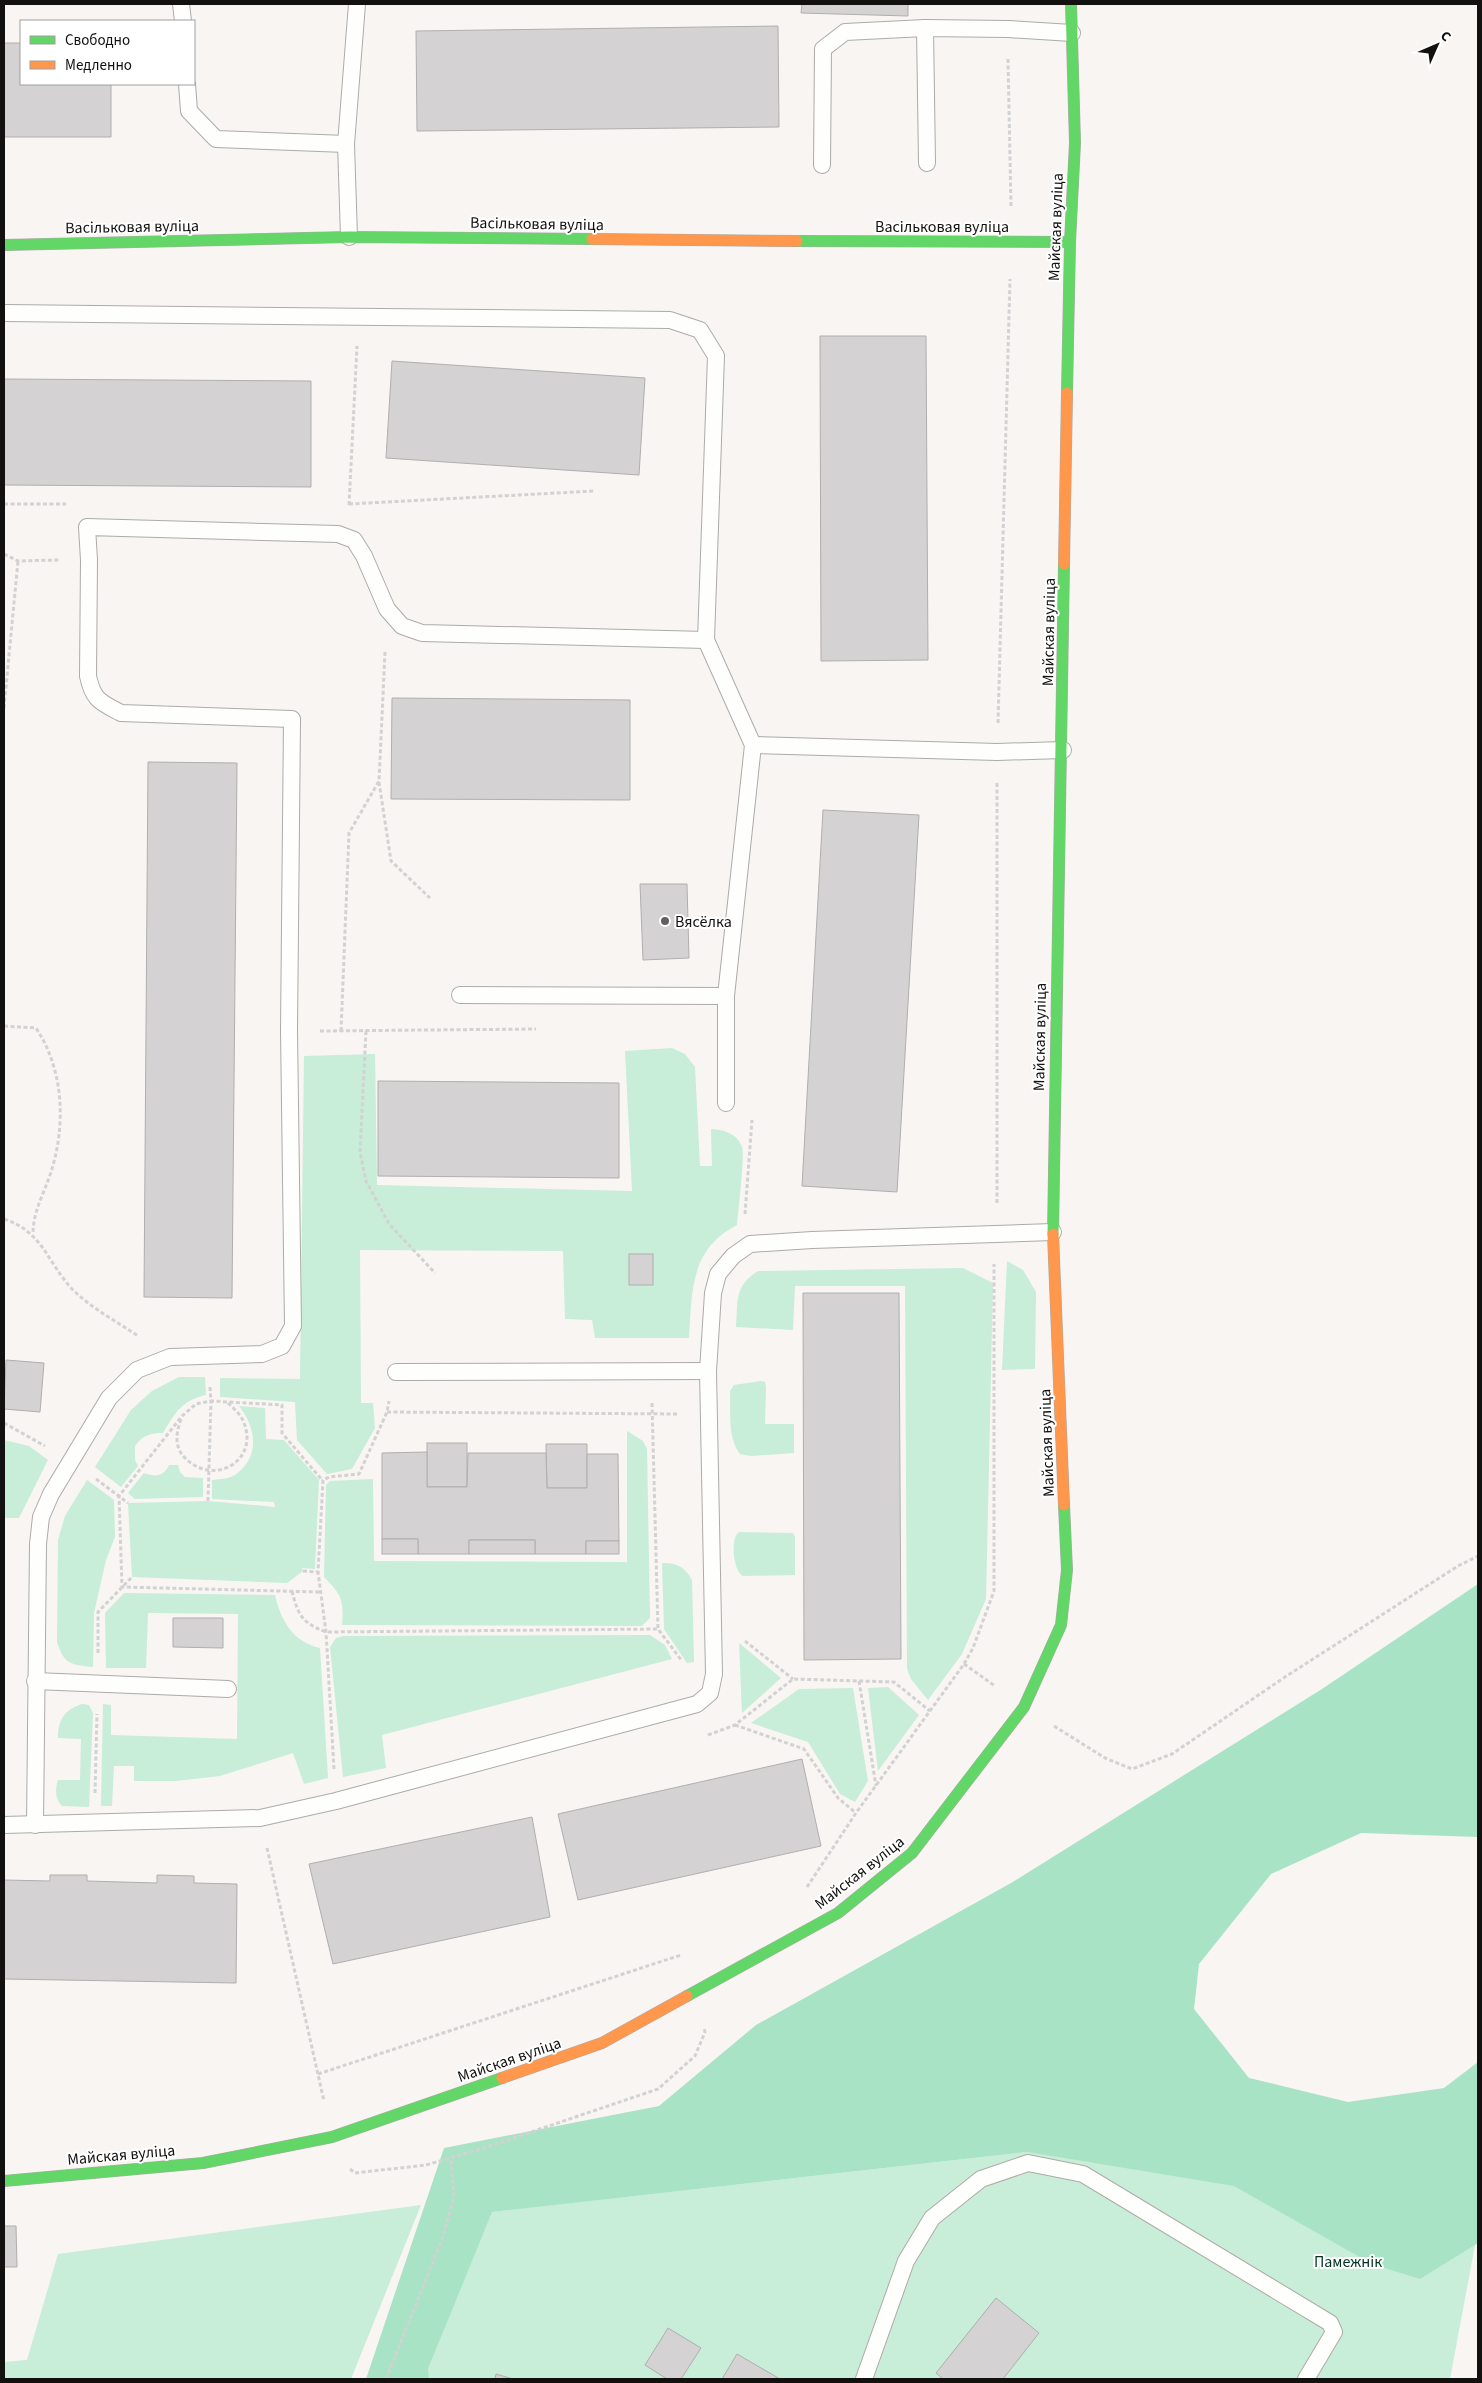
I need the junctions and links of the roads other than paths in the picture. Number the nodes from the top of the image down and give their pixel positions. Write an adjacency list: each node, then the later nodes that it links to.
1 (181, 4): 4 (lane)
2 (357, 4): 8 (lane)
3 (1071, 4): 6 (street, Майская вуліца)
4 (183, 20)
5 (925, 28): 6 (lane); 9 (lane); 10 (lane)
6 (1072, 33): 12 (street, Майская вуліца)
7 (187, 85): 8 (lane)
8 (346, 144): 11 (lane)
9 (927, 163)
10 (822, 165)
11 (349, 237): 12 (street, Васільковая вуліца); 13 (street, Васільковая вуліца)
12 (1070, 242): 17 (street, Майская вуліца)
13 (4, 245)
14 (4, 312): 15 (lane)
15 (706, 640): 16 (lane); 24 (lane)
16 (753, 745): 17 (lane); 19 (lane)
17 (1063, 750): 21 (street, Майская вуліца)
18 (460, 996): 19 (lane)
19 (726, 996): 20 (lane)
20 (726, 1103)
21 (1053, 1232): 22 (lane); 28 (street, Майская вуліца)
22 (708, 1371): 23 (lane); 27 (lane)
23 (396, 1372)
24 (35, 1681): 25 (lane); 27 (lane)
25 (228, 1689)
26 (4, 1825): 27 (lane)
27 (35, 1825)
28 (4, 2181)
29 (864, 2379): 30 (lane)
30 (1306, 2379)

